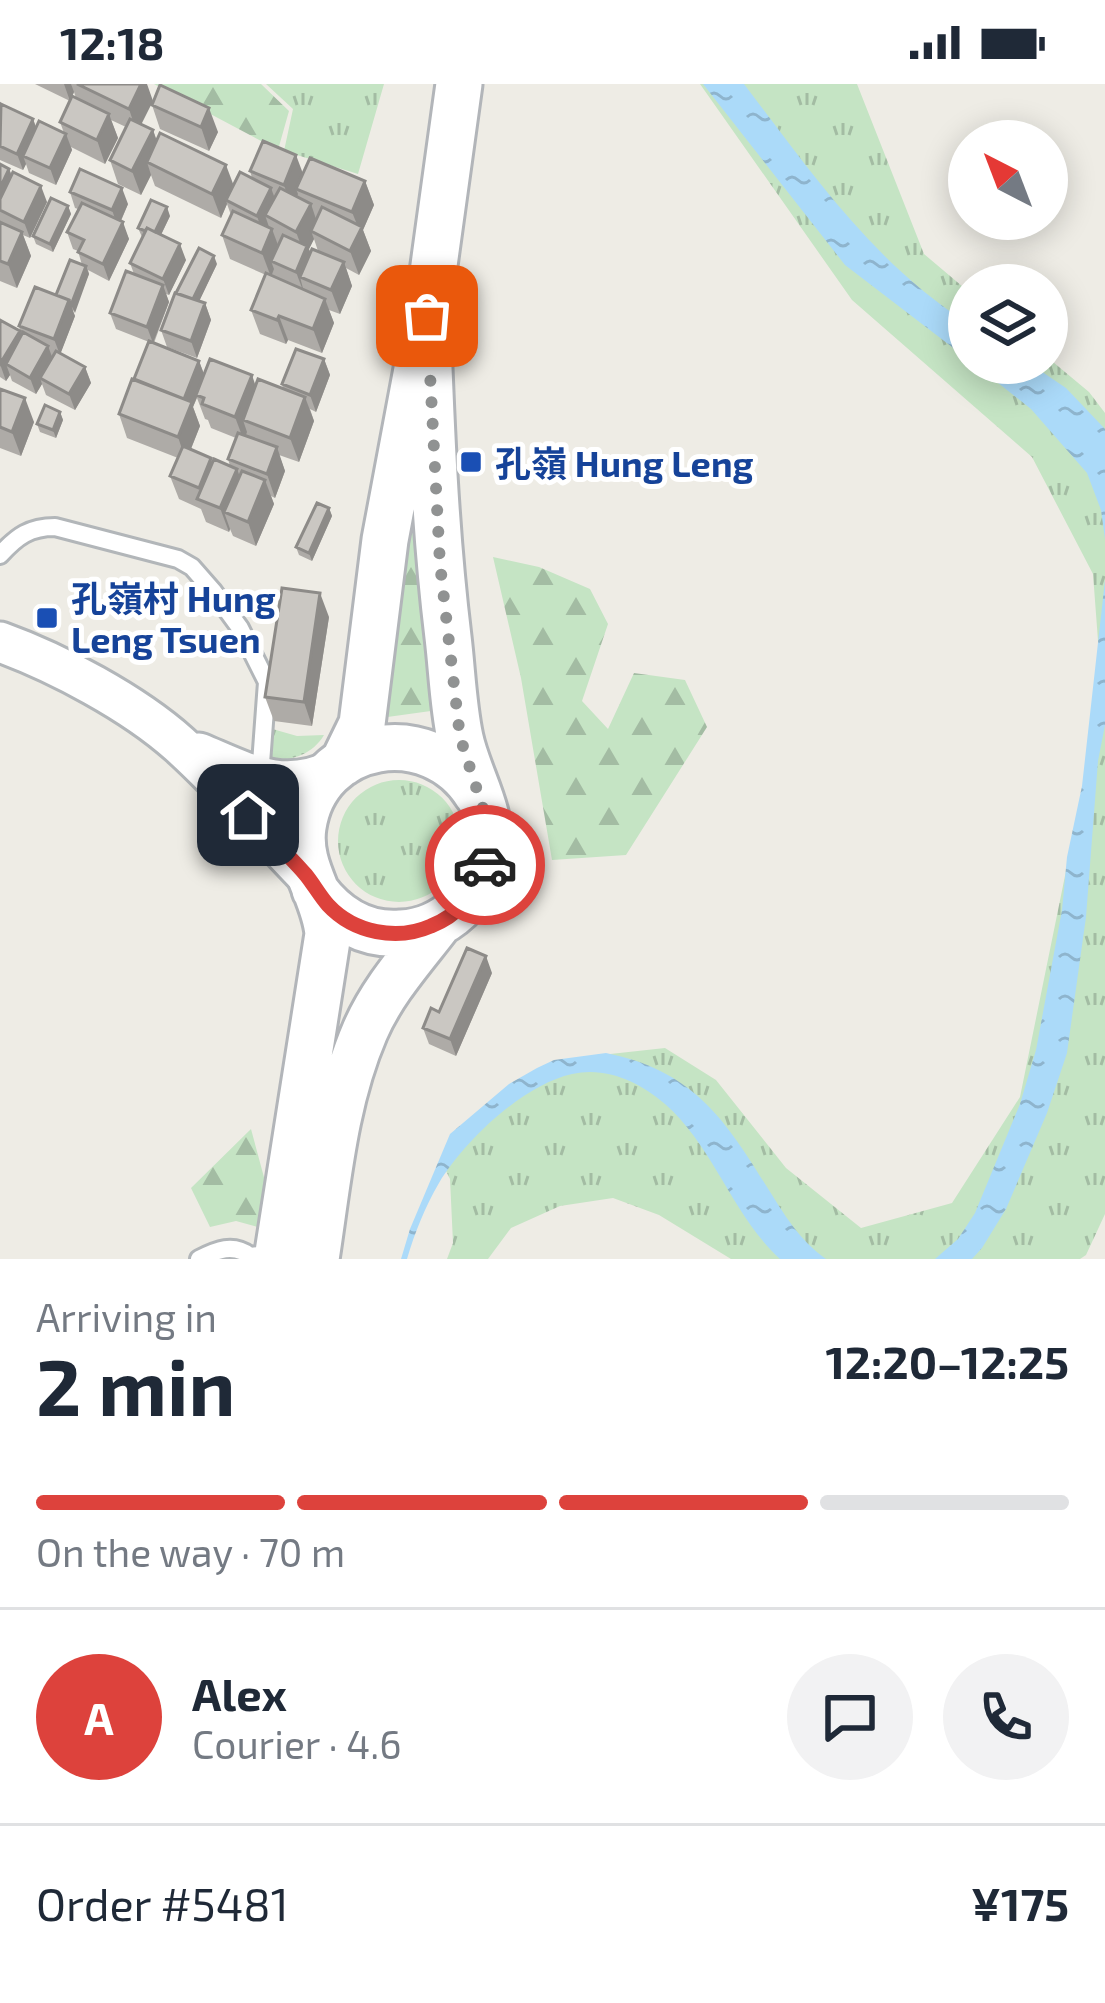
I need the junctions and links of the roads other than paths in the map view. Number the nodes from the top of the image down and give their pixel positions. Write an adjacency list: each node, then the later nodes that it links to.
1 (459, 84): 2 (main road)
2 (427, 316): 6 (main road); 8 (main road)
3 (0, 555): 7 (lane)
4 (0, 642): 5 (street)
5 (182, 746): 7 (street); 9 (street)
6 (339, 766): 7 (street); 8 (main road); 9 (main road)
7 (260, 778)
8 (479, 796): 10 (main road)
9 (313, 884): 10 (main road); 11 (main road)
10 (439, 923): 11 (main road)
11 (291, 1257): 12 (lane)
12 (199, 1259)

